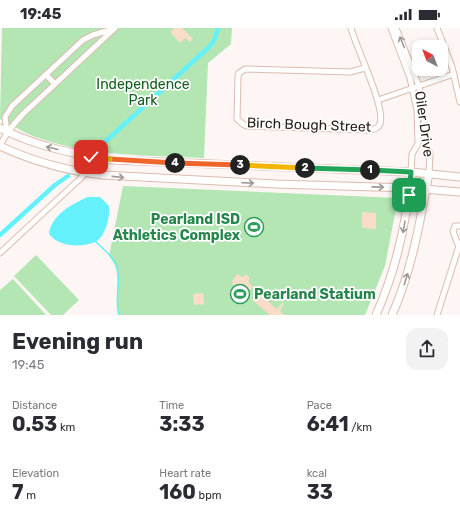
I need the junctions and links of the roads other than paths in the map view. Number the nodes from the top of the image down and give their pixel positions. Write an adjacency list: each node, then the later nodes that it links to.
1 (114, 28): 8 (street); 9 (street)
2 (351, 28): 6 (street)
3 (391, 28): 11 (street, Oiler Drive)
4 (396, 28): 10 (street, Oiler Drive, one-way to 4)
5 (437, 28): 7 (street)
6 (365, 68): 12 (street); 12 (street, Birch Bough Street)
7 (454, 74): 10 (street); 13 (street)
8 (46, 75): 9 (street); 14 (street)
9 (55, 84): 14 (street)
10 (419, 86): 11 (street); 19 (street, Oiler Drive)
11 (413, 88): 12 (street); 17 (street, Oiler Drive)
12 (378, 100)
13 (460, 102)
14 (3, 130): 15 (street); 16 (main road, one-way to 14)
15 (0, 146): 18 (main road)
16 (91, 157): 17 (main road); 18 (street)
17 (411, 172): 19 (main road); 21 (main road, Oiler Drive)
18 (85, 173): 21 (main road, one-way to 21); 26 (street)
19 (429, 173): 20 (main road); 22 (main road, Oiler Drive)
20 (460, 177)
21 (410, 188): 22 (main road); 27 (main road, Oiler Drive, one-way to 27)
22 (426, 190): 23 (main road); 28 (main road, Oiler Drive, one-way to 22)
23 (460, 192)
24 (460, 226): 25 (street)
25 (459, 244): 29 (street)
26 (0, 253)
27 (376, 315)
28 (392, 315)
29 (437, 315)

